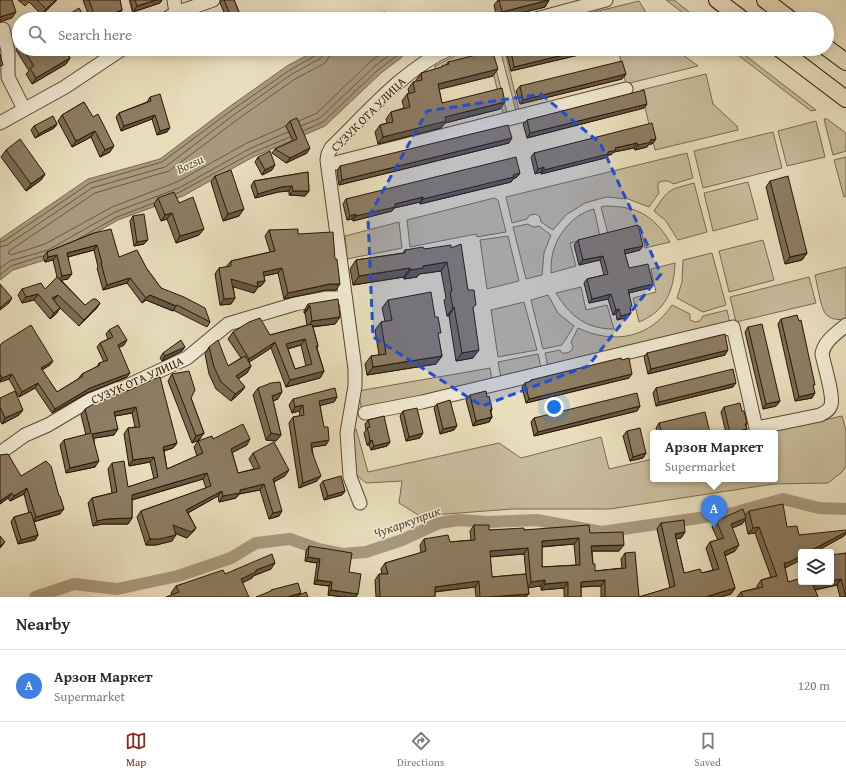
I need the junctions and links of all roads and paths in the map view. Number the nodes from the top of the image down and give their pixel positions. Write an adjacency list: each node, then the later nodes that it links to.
1 (122, 0): 6 (street)
2 (213, 0): 7 (street)
3 (606, 0): 8 (street)
4 (717, 0): 9 (main road)
5 (765, 0): 10 (main road)
6 (125, 12)
7 (175, 12)
8 (562, 12)
9 (733, 12)
10 (781, 12)
11 (3, 29): 19 (street)
12 (834, 53): 16 (main road)
13 (112, 56): 19 (street)
14 (435, 56): 22 (street, СУЗУК ОТА УЛИЦА)
15 (789, 56): 18 (main road)
16 (846, 62)
17 (626, 89): 21 (street)
18 (846, 99)
19 (24, 109): 20 (street)
20 (0, 123)
21 (335, 163)
22 (345, 298): 25 (street, СУЗУК ОТА УЛИЦА); 26 (street, СУЗУК ОТА УЛИЦА)
23 (846, 325): 24 (street)
24 (365, 414)
25 (0, 454)
26 (360, 503)

